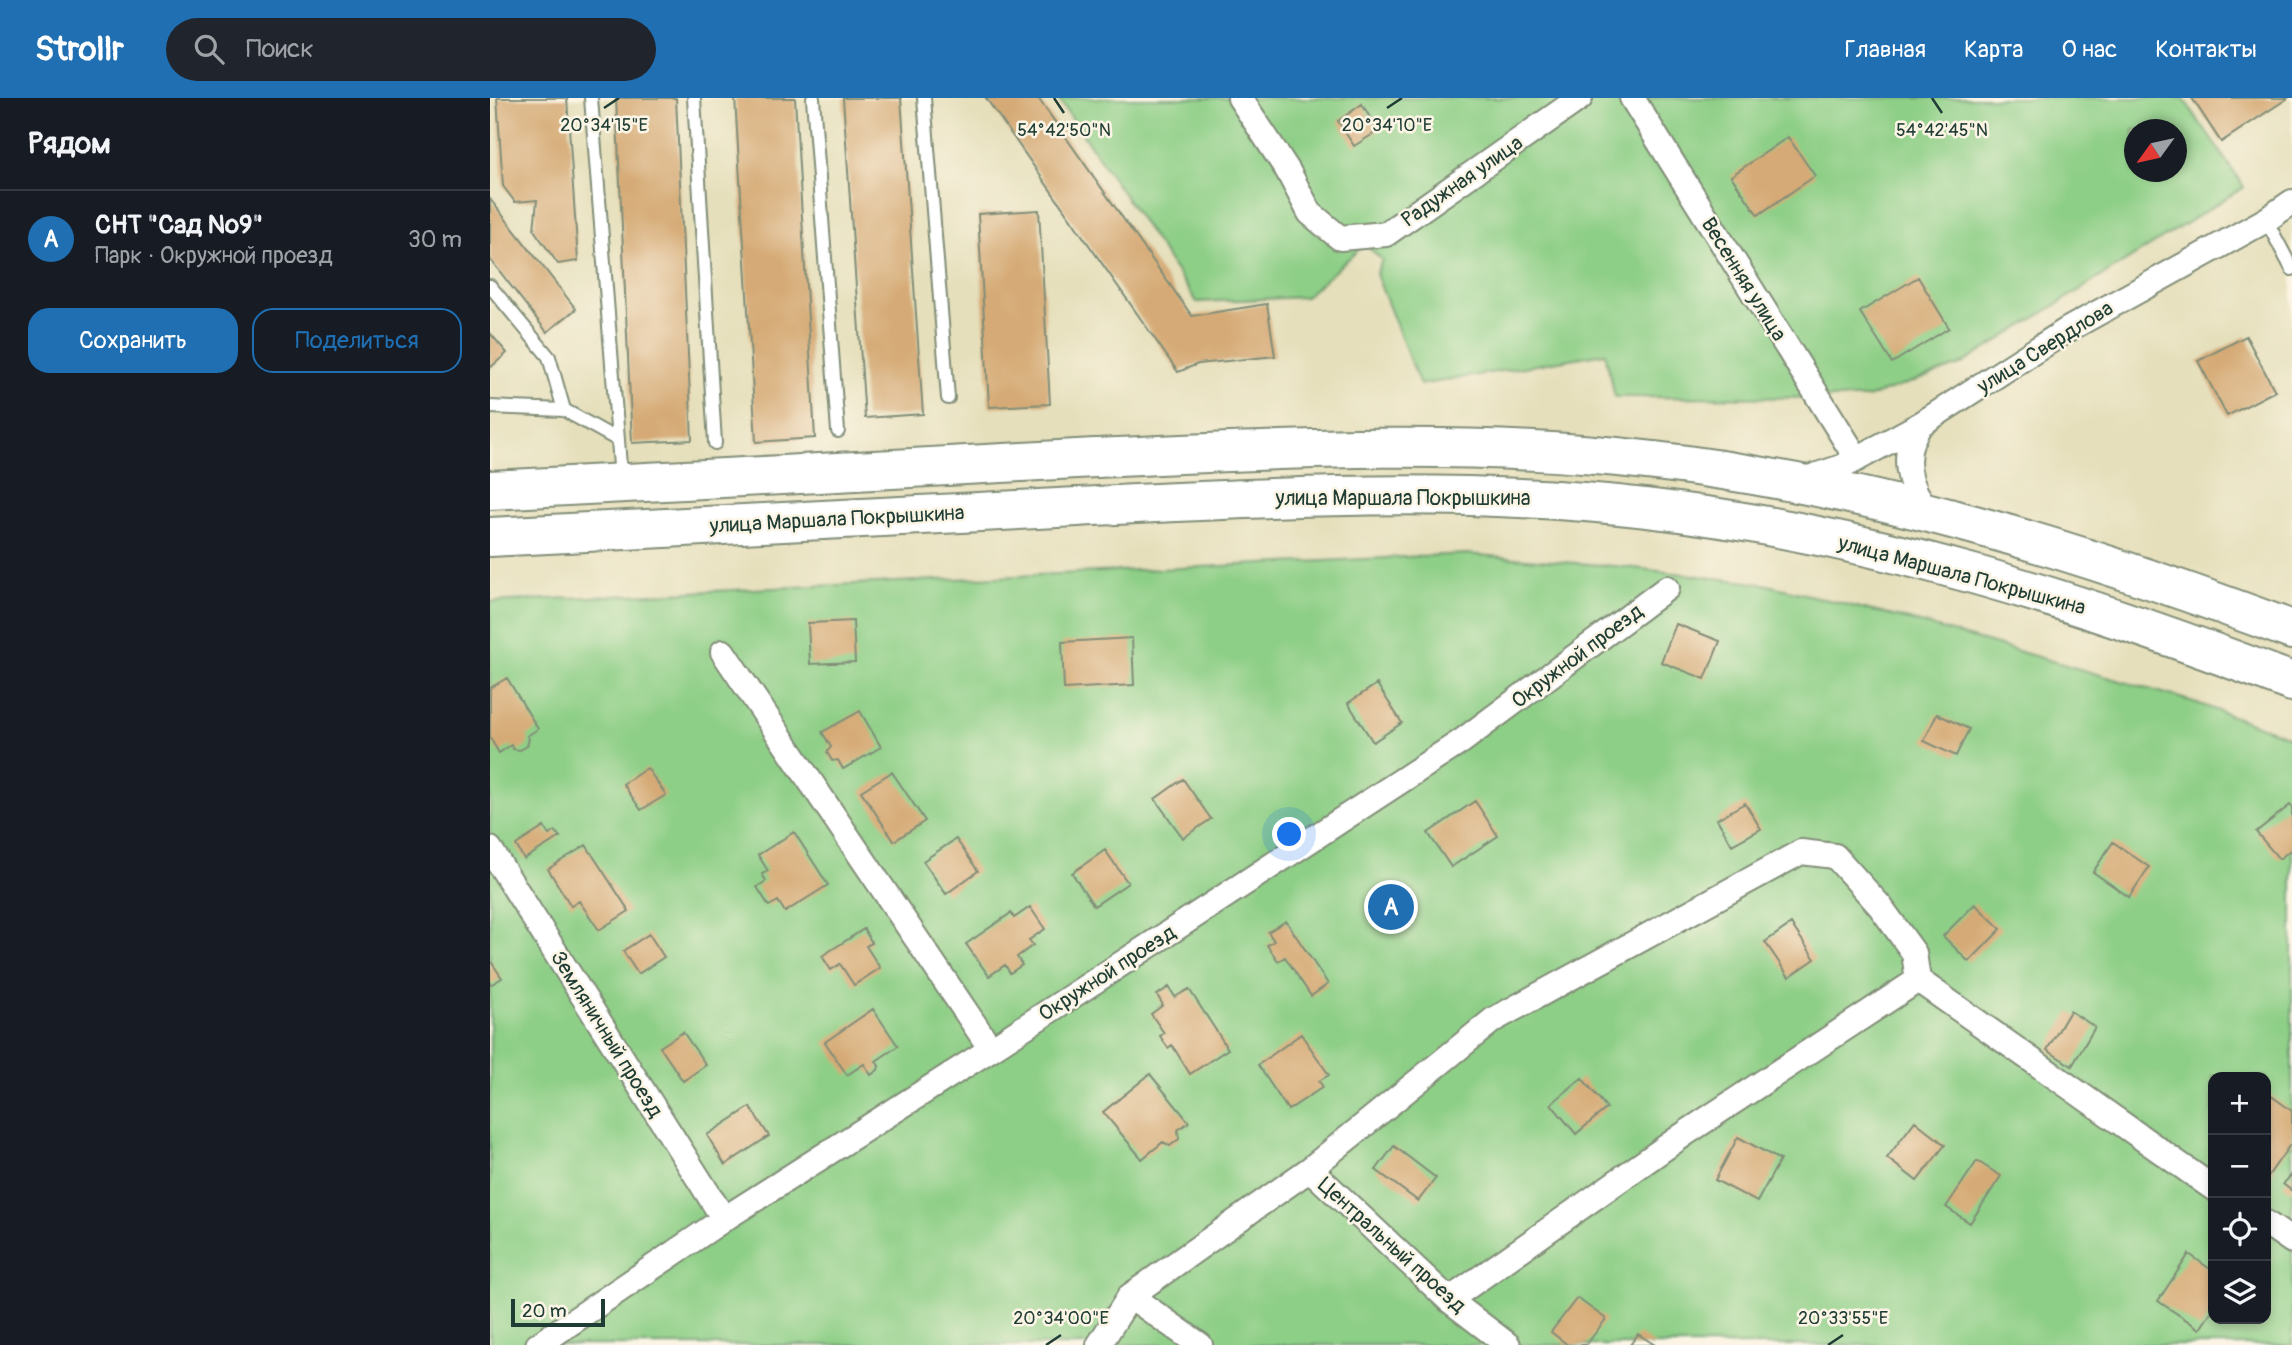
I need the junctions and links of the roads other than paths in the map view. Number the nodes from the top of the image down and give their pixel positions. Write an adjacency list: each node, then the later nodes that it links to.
1 (591, 98): 17 (lane)
2 (694, 98): 18 (lane)
3 (813, 98): 16 (lane)
4 (924, 98): 12 (lane)
5 (1240, 98): 6 (street, Радужная улица)
6 (1580, 98)
7 (1632, 98): 19 (street, Весенняя улица)
8 (2292, 202): 9 (street, улица Свердлова)
9 (2266, 220): 10 (lane); 15 (street, улица Свердлова)
10 (2292, 269)
11 (490, 286): 14 (lane)
12 (948, 398)
13 (490, 407): 14 (lane)
14 (564, 410): 17 (lane)
15 (1922, 424): 19 (street, улица Свердлова); 23 (street)
16 (838, 432)
17 (618, 440): 21 (lane)
18 (715, 443)
19 (1857, 459): 20 (street, улица Свердлова)
20 (1793, 483): 21 (main road); 23 (main road)
21 (621, 484): 22 (main road)
22 (490, 490)
23 (1931, 514): 26 (main road)
24 (490, 537): 28 (main road, улица Маршала Покрышкина)
25 (1667, 588): 31 (street, Окружной проезд)
26 (2292, 630)
27 (723, 652): 31 (street)
28 (2292, 682)
29 (490, 849): 34 (street, Земляничный проезд)
30 (1918, 980): 32 (street); 33 (street); 38 (street)
31 (991, 1049): 34 (street, Окружной проезд)
32 (1310, 1170): 37 (street); 38 (street, Центральный проезд)
33 (2208, 1185)
34 (724, 1219): 39 (street, Окружной проезд)
35 (2271, 1226): 36 (street)
36 (2292, 1241)
37 (1130, 1296): 40 (street); 41 (street)
38 (1449, 1300): 42 (street, Центральный проезд)
39 (538, 1345)
40 (1099, 1345)
41 (1200, 1345)
42 (1508, 1345)

